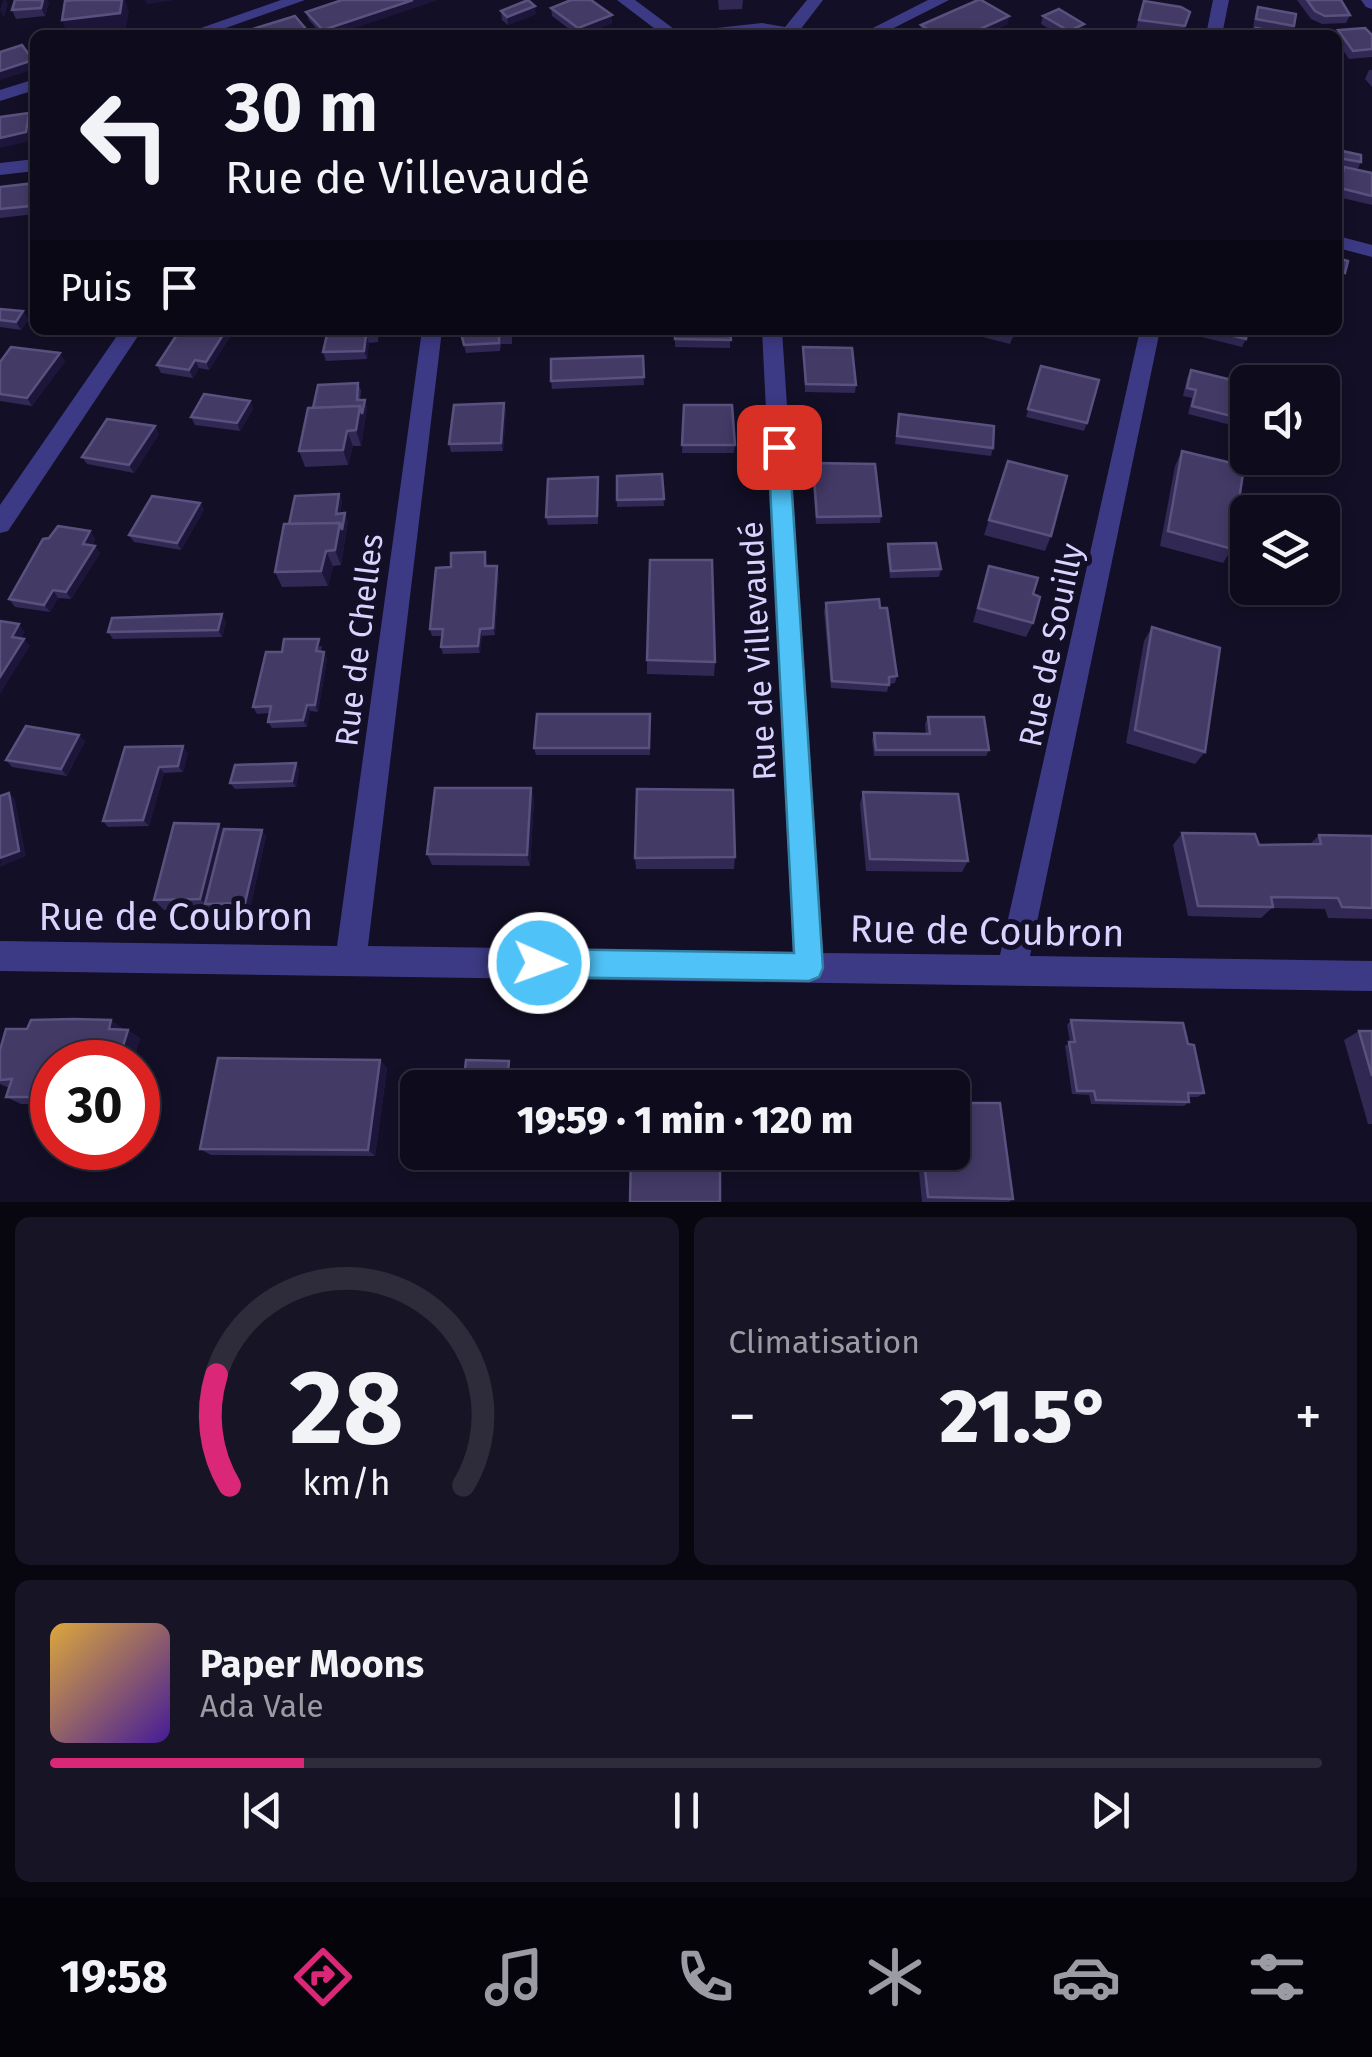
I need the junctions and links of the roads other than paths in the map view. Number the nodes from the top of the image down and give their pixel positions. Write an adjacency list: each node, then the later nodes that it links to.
1 (297, 0): 6 (street)
2 (624, 0): 7 (street)
3 (815, 0): 10 (street)
4 (941, 0): 11 (street)
5 (1222, 0): 12 (street)
6 (204, 30)
7 (667, 30)
8 (723, 30): 9 (street)
9 (758, 30)
10 (798, 30)
11 (878, 30)
12 (1215, 30)
13 (30, 86): 14 (street)
14 (0, 96)
15 (30, 166): 16 (street)
16 (0, 169)
17 (1342, 243): 18 (street)
18 (1372, 251)
19 (129, 335): 23 (street)
20 (431, 335): 25 (street, Rue de Chelles)
21 (772, 335): 26 (street, Rue de Villevaudé)
22 (1149, 335): 27 (street, Rue de Souilly)
23 (0, 524)
24 (0, 956): 25 (street, Rue de Coubron)
25 (351, 958): 26 (street, Rue de Coubron)
26 (809, 968): 27 (street, Rue de Coubron)
27 (1011, 973): 28 (street, Rue de Coubron)
28 (1372, 976)

